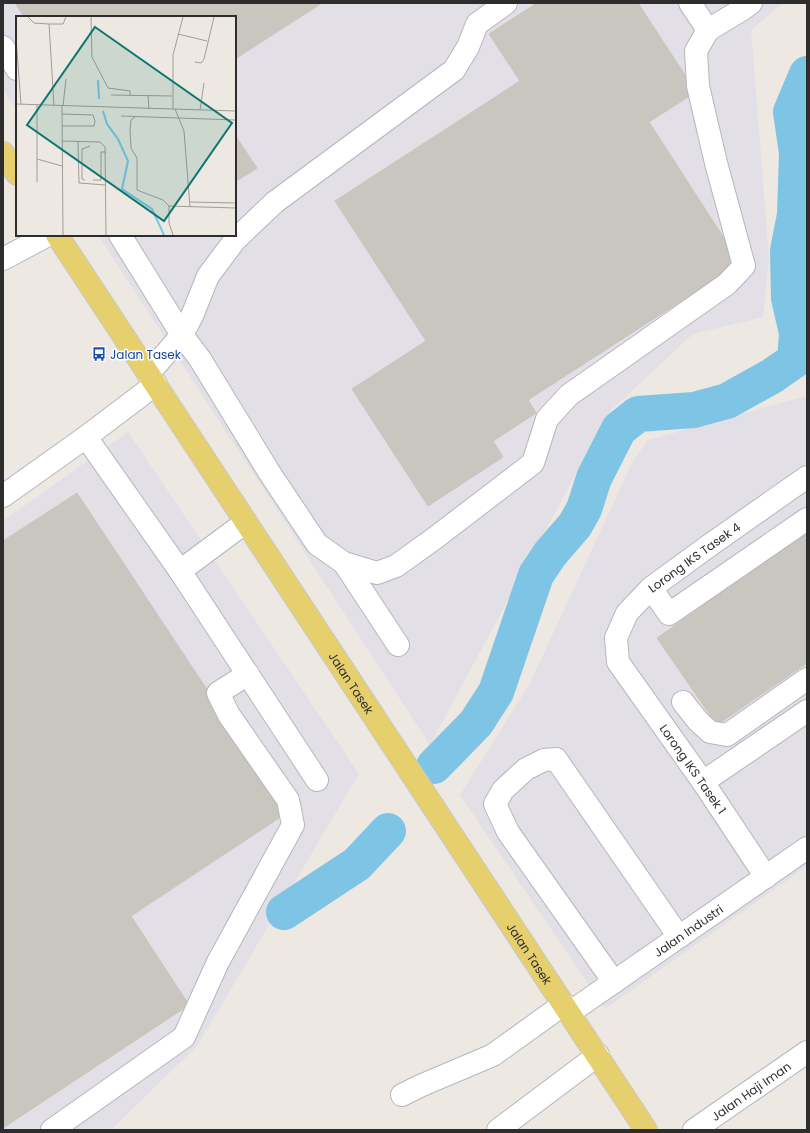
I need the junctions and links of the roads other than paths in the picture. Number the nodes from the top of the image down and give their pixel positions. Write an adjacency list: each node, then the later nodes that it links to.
1 (506, 3): 13 (street)
2 (690, 3): 4 (street)
3 (751, 3): 4 (street)
4 (708, 30): 22 (street)
5 (3, 47): 6 (street)
6 (16, 67)
7 (3, 153): 8 (main road)
8 (16, 172)
9 (46, 236): 12 (street)
10 (58, 236): 14 (main road, Jalan Tasek)
11 (121, 236): 13 (street)
12 (3, 258)
13 (182, 335): 14 (street); 22 (street)
14 (152, 379): 15 (street); 20 (main road, Jalan Tasek)
15 (86, 437): 18 (street); 23 (street)
16 (807, 477): 17 (street, Lorong IKS Tasek 4)
17 (786, 492): 19 (street); 21 (street, Lorong IKS Tasek 4)
18 (3, 496)
19 (806, 519): 24 (street)
20 (246, 522): 23 (street); 38 (main road, Jalan Tasek)
21 (710, 545): 24 (street); 25 (street, Lorong IKS Tasek 4)
22 (344, 563): 26 (street)
23 (180, 571): 28 (street)
24 (729, 572): 25 (street)
25 (651, 588): 27 (street, Lorong IKS Tasek 4)
26 (398, 645)
27 (618, 662): 33 (street, Lorong IKS Tasek 1)
28 (248, 674): 32 (street); 42 (street)
29 (807, 679): 30 (street)
30 (683, 702)
31 (807, 712): 33 (street)
32 (318, 780)
33 (703, 782): 35 (street, Lorong IKS Tasek 1)
34 (807, 848): 35 (street, Jalan Industri)
35 (766, 876): 36 (street, Jalan Industri)
36 (678, 937): 37 (street, Jalan Industri); 37 (street)
37 (614, 982): 38 (street, Jalan Industri)
38 (566, 1008): 40 (main road, Jalan Tasek); 41 (street, Jalan Industri)
39 (807, 1052): 45 (street, Jalan Haji Iman)
40 (598, 1055): 43 (street); 44 (main road, Jalan Tasek)
41 (402, 1095)
42 (52, 1130)
43 (498, 1130)
44 (646, 1130)
45 (694, 1130)

